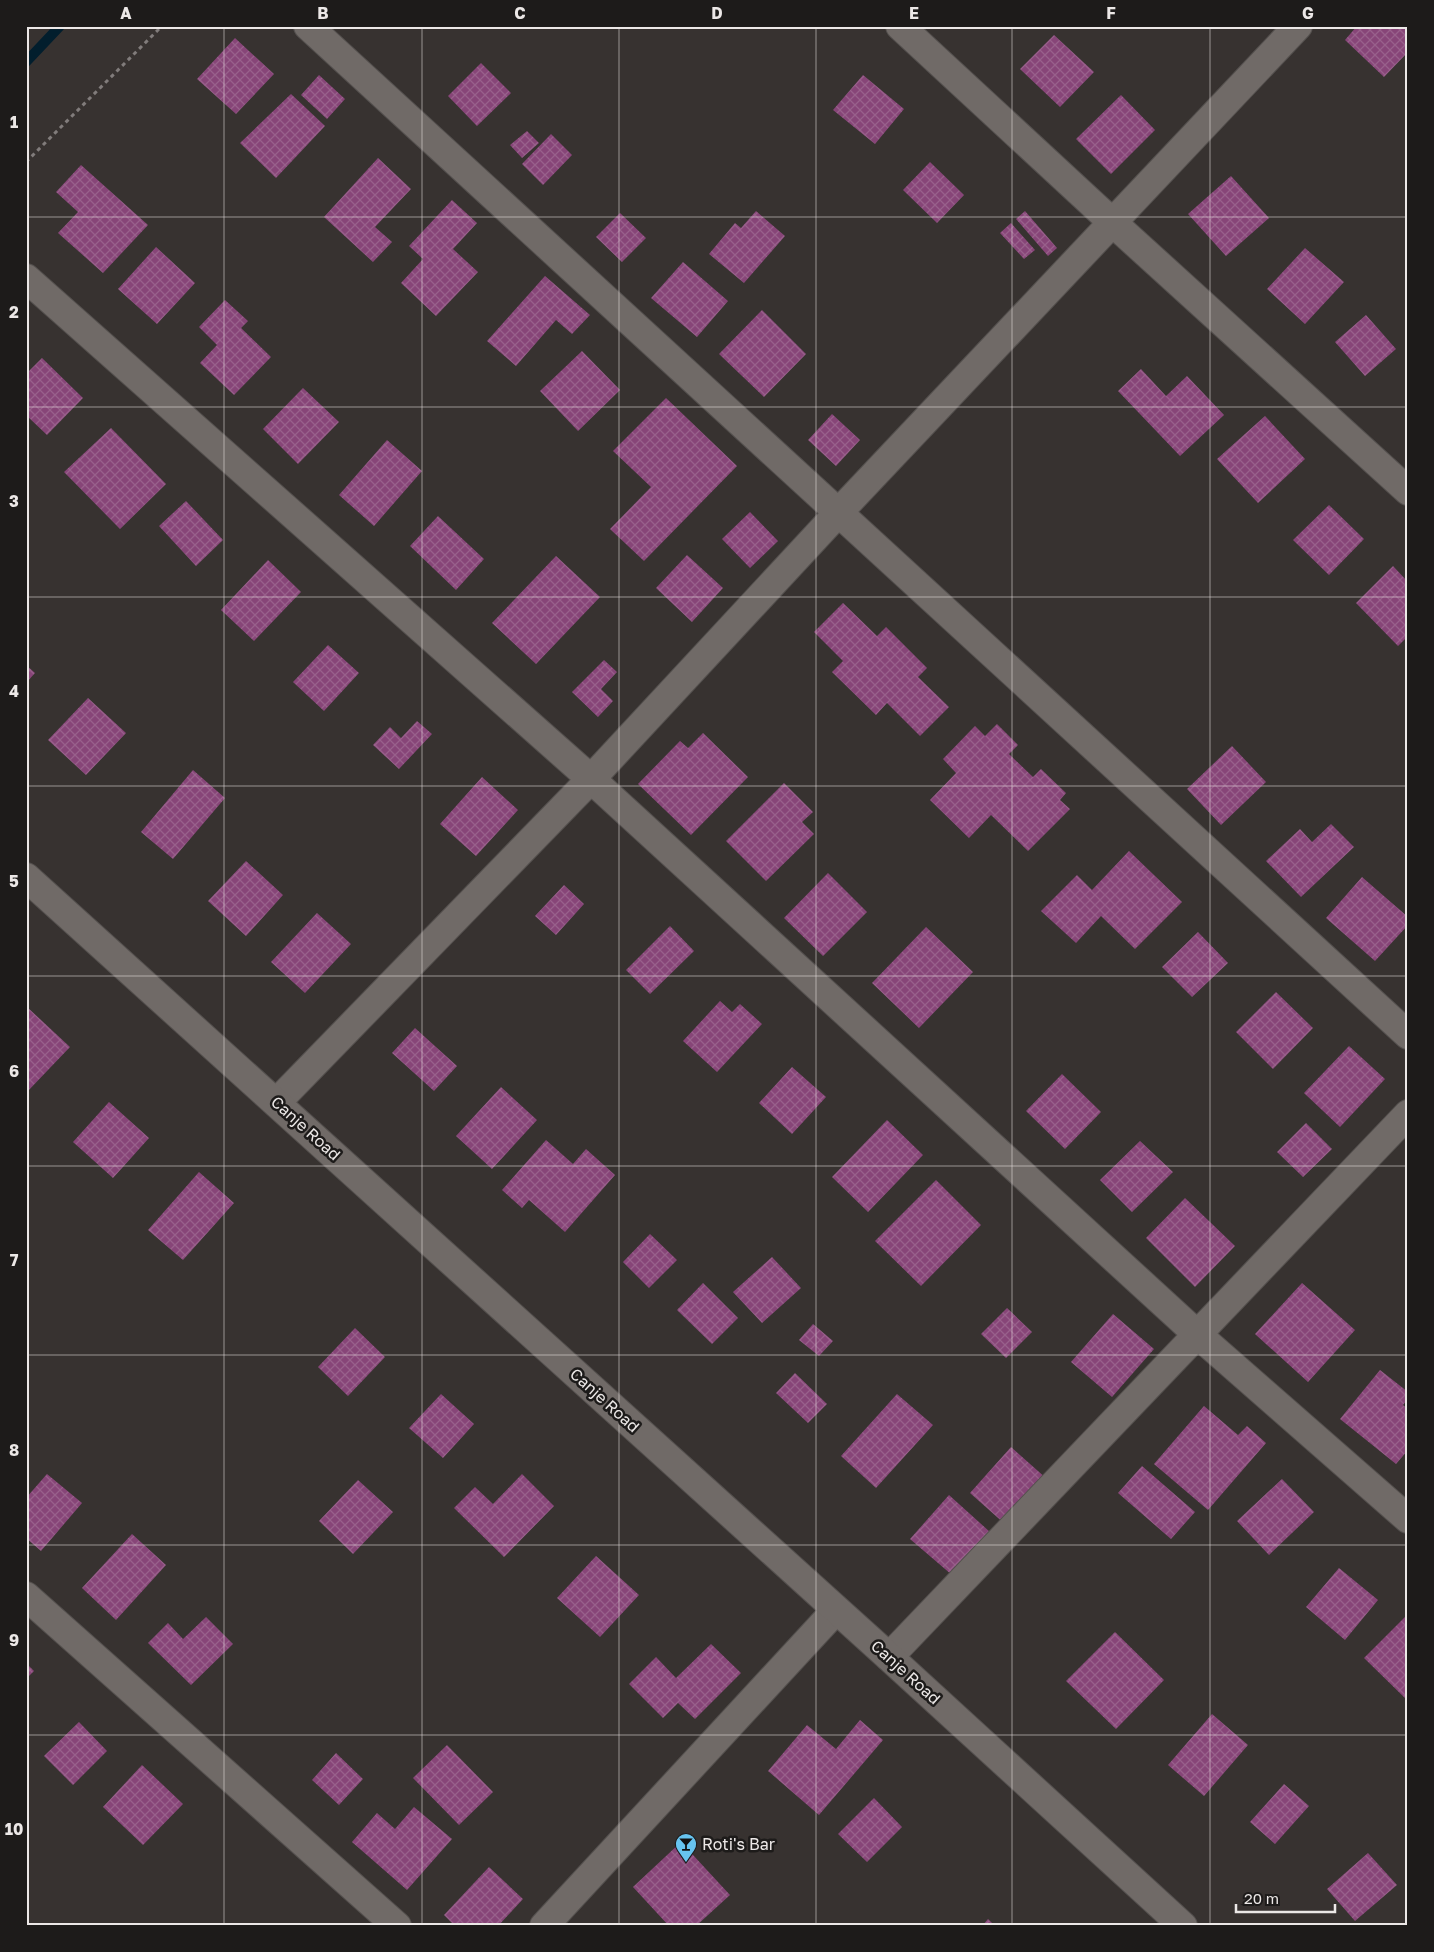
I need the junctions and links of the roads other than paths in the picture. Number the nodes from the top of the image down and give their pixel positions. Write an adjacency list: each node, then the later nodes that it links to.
1 (308, 26): 7 (street)
2 (900, 26): 4 (street)
3 (1298, 26): 4 (street)
4 (1112, 222): 6 (street); 7 (street)
5 (26, 278): 8 (street)
6 (1408, 491)
7 (838, 513): 8 (street); 10 (street)
8 (591, 779): 11 (street); 13 (street)
9 (26, 877): 11 (street, Canje Road)
10 (1408, 1035)
11 (276, 1102): 16 (street, Canje Road)
12 (1408, 1114): 13 (street)
13 (1198, 1335): 14 (street); 17 (street)
14 (1408, 1519)
15 (26, 1596): 18 (street)
16 (836, 1610): 17 (street, Canje Road); 19 (street)
17 (889, 1657): 20 (street, Canje Road)
18 (397, 1926)
19 (544, 1926)
20 (1183, 1926)

